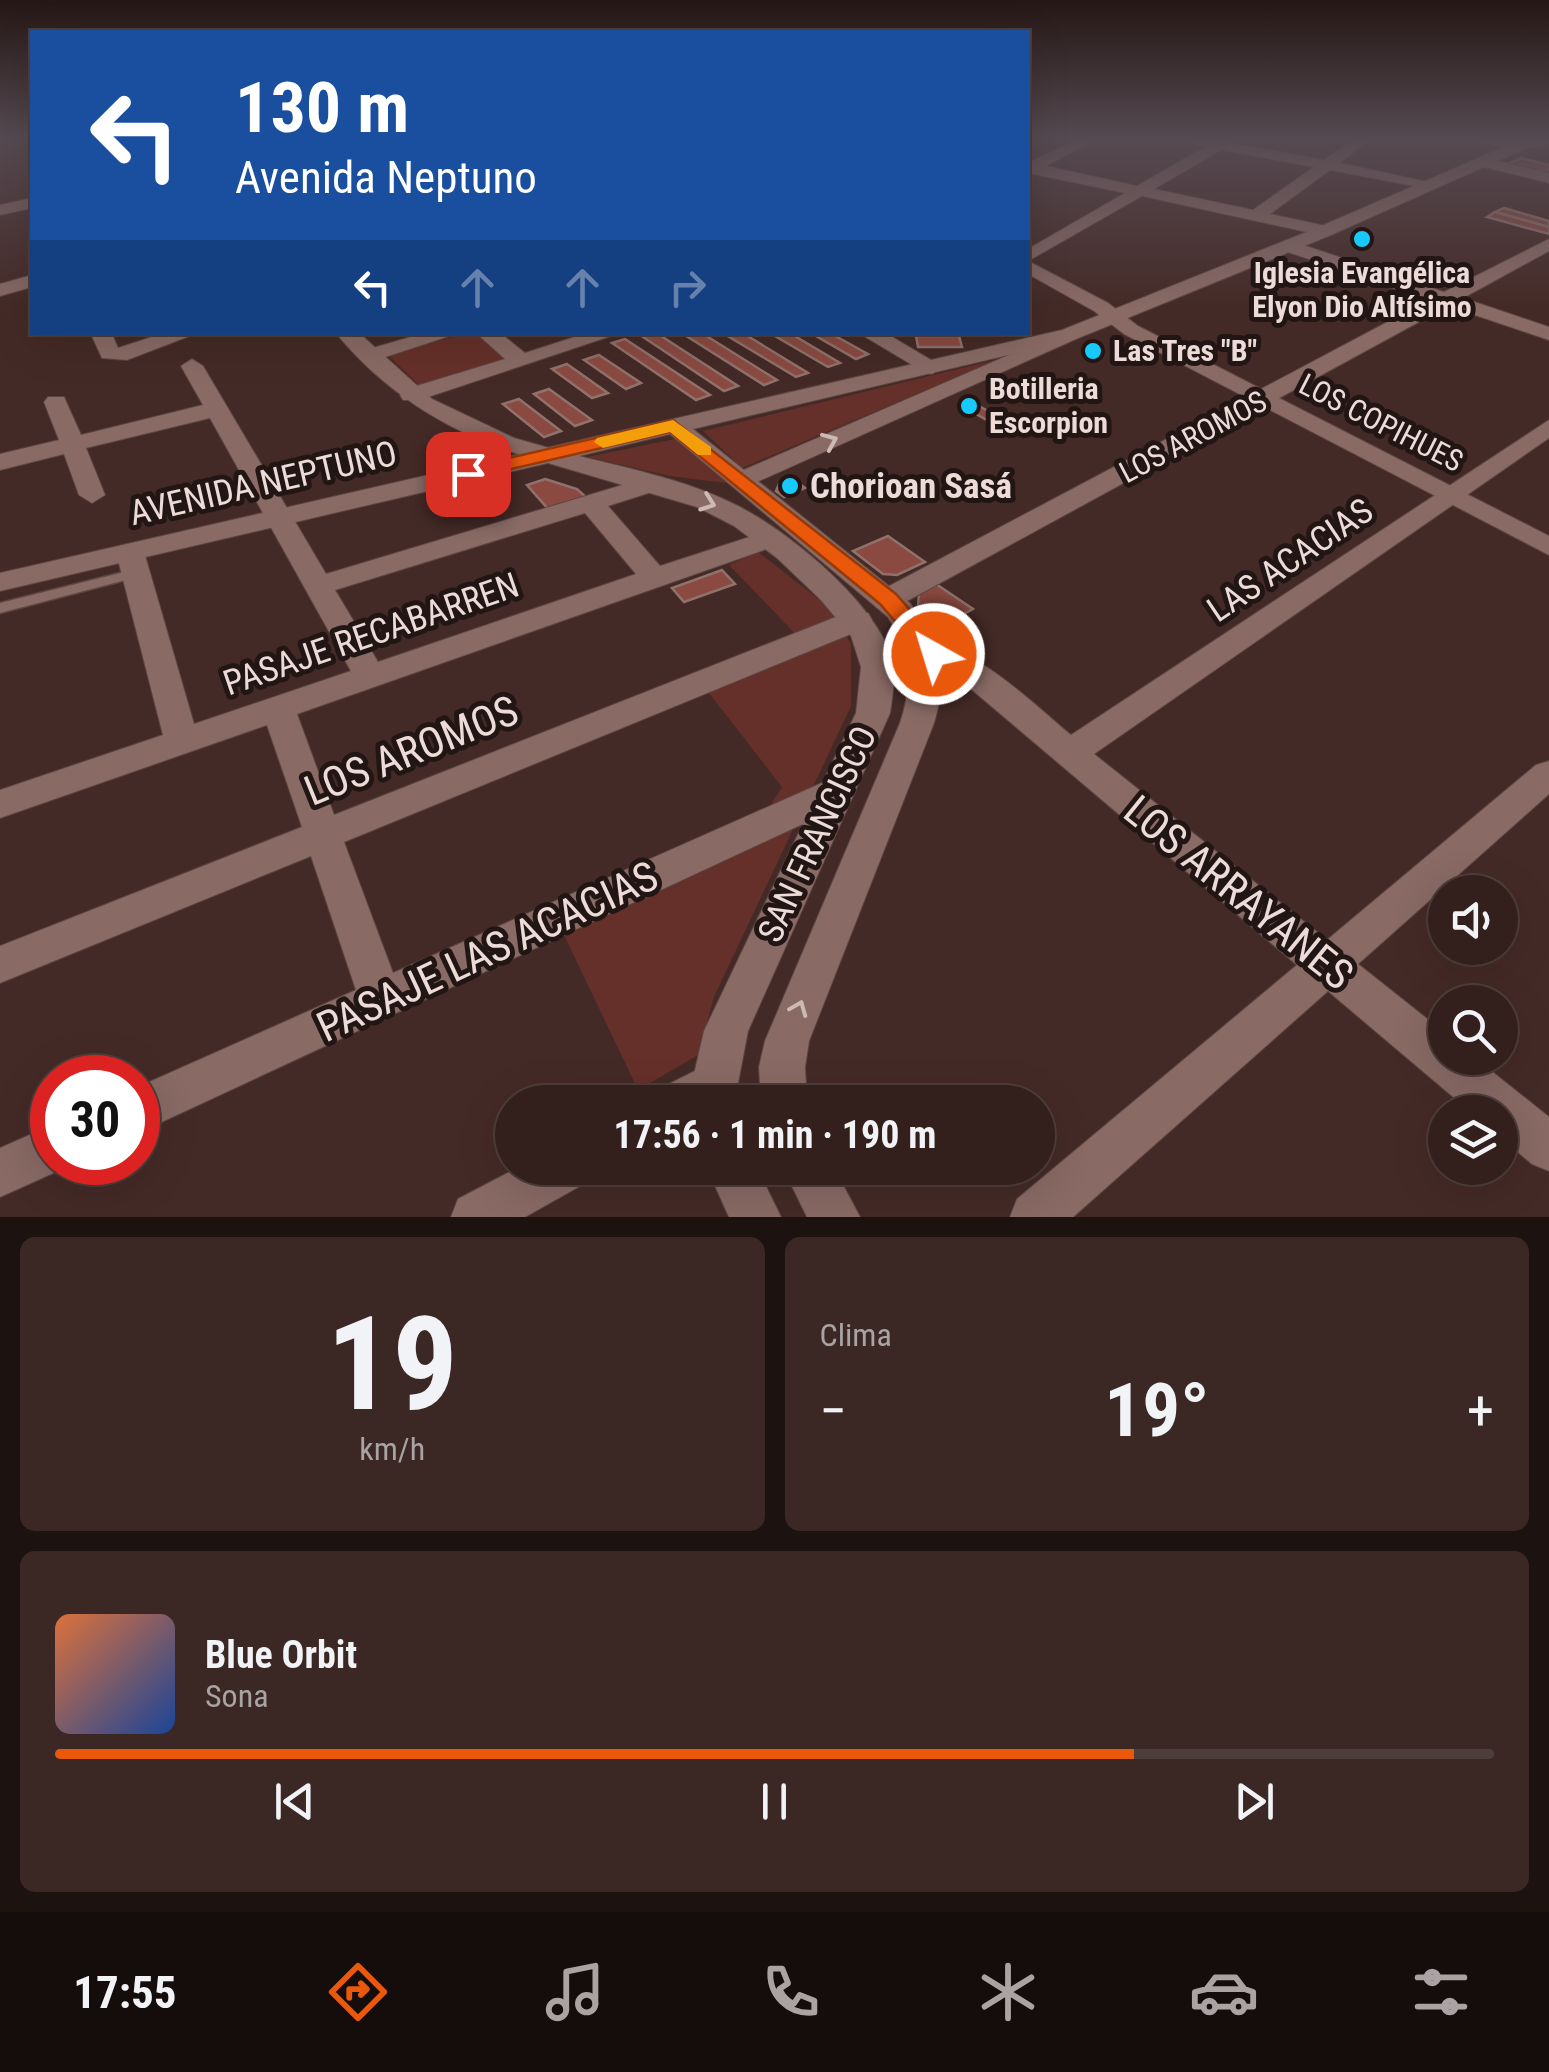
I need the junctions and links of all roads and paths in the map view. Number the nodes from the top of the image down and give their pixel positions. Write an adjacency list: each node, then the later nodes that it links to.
1 (1133, 195): 11 (street)
2 (1157, 195): 7 (street)
3 (1286, 195): 7 (street)
4 (1405, 195): 8 (street, AVENIDA NEPTUNO)
5 (30, 203): 6 (street)
6 (0, 210)
7 (1256, 216): 8 (street)
8 (1325, 231): 10 (street, AVENIDA NEPTUNO)
9 (1549, 244): 15 (street, LOS AROMOS)
10 (1288, 246): 15 (street); 16 (street, AVENIDA NEPTUNO)
11 (1030, 255)
12 (1030, 268): 16 (street, LOS COPIHUES)
13 (30, 282): 14 (street)
14 (0, 290)
15 (1447, 300): 17 (street); 31 (street, LOS AROMOS)
16 (1115, 318): 25 (street, AVENIDA NEPTUNO); 31 (street, LOS COPIHUES)
17 (1549, 334)
18 (101, 335): 19 (street)
19 (181, 335)
20 (348, 335): 26 (street, SAN FRANCISCO)
21 (442, 335): 26 (street)
22 (489, 335): 27 (street)
23 (604, 335): 27 (street)
24 (873, 335): 29 (street)
25 (1069, 335): 29 (street, AVENIDA NEPTUNO); 39 (street, AVENIDA NEPTUNO, one-way to 25)
26 (370, 356): 30 (street, SAN FRANCISCO)
27 (522, 361): 30 (street)
28 (192, 366): 33 (street)
29 (932, 367): 34 (street, AVENIDA NEPTUNO)
30 (411, 395): 37 (street, SAN FRANCISCO)
31 (1265, 400): 42 (street, LOS COPIHUES); 52 (street, LOS AROMOS)
32 (56, 402): 36 (street)
33 (216, 409): 36 (street); 44 (street)
34 (673, 426): 37 (street, AVENIDA NEPTUNO); 39 (street, SAN FRANCISCO)
35 (1549, 427): 42 (street, LAS ACACIAS)
36 (72, 444): 38 (street); 41 (street)
37 (547, 456): 40 (street, SAN FRANCISCO); 44 (street, AVENIDA NEPTUNO)
38 (0, 462)
39 (740, 480): 52 (street, SAN FRANCISCO)
40 (649, 485): 43 (street); 45 (street, SAN FRANCISCO, one-way to 45)
41 (92, 495)
42 (1452, 496): 46 (street, LOS COPIHUES); 57 (street, LAS ACACIAS)
43 (591, 503): 48 (street); 50 (street)
44 (278, 518): 47 (street, AVENIDA NEPTUNO); 50 (street)
45 (768, 539): 48 (street, PASAJE RECABARREN); 52 (street, SAN FRANCISCO)
46 (1549, 547)
47 (133, 563): 49 (street, AVENIDA NEPTUNO); 51 (lane); 56 (street)
48 (656, 578): 54 (street, PASAJE RECABARREN)
49 (0, 582)
50 (318, 586): 54 (street)
51 (0, 608)
52 (872, 609): 53 (street, SAN FRANCISCO); 59 (street, SAN FRANCISCO); 61 (street, LOS AROMOS)
53 (922, 652): 57 (street, LOS ARRAYANES); 66 (street, SAN FRANCISCO, one-way to 53)
54 (370, 676): 55 (street, PASAJE RECABARREN)
55 (278, 708): 56 (street, PASAJE RECABARREN); 61 (street)
56 (182, 742): 60 (street, PASAJE RECABARREN)
57 (1070, 753): 63 (street, LOS ARRAYANES)
58 (1549, 774): 63 (street)
59 (837, 792): 64 (street, PASAJE LAS ACACIAS); 65 (street, SAN FRANCISCO)
60 (0, 804)
61 (323, 834): 62 (street, LOS AROMOS); 64 (street)
62 (0, 965)
63 (1328, 965): 68 (street, LOS ARRAYANES); 77 (street)
64 (381, 999): 67 (street, PASAJE LAS ACACIAS)
65 (708, 1085)
66 (783, 1085)
67 (160, 1100)
68 (1549, 1146)
69 (30, 1159): 70 (street)
70 (0, 1173)
71 (534, 1185): 74 (street)
72 (740, 1185): 75 (street)
73 (817, 1185): 76 (street)
74 (476, 1217)
75 (756, 1217)
76 (835, 1217)
77 (1034, 1217)

